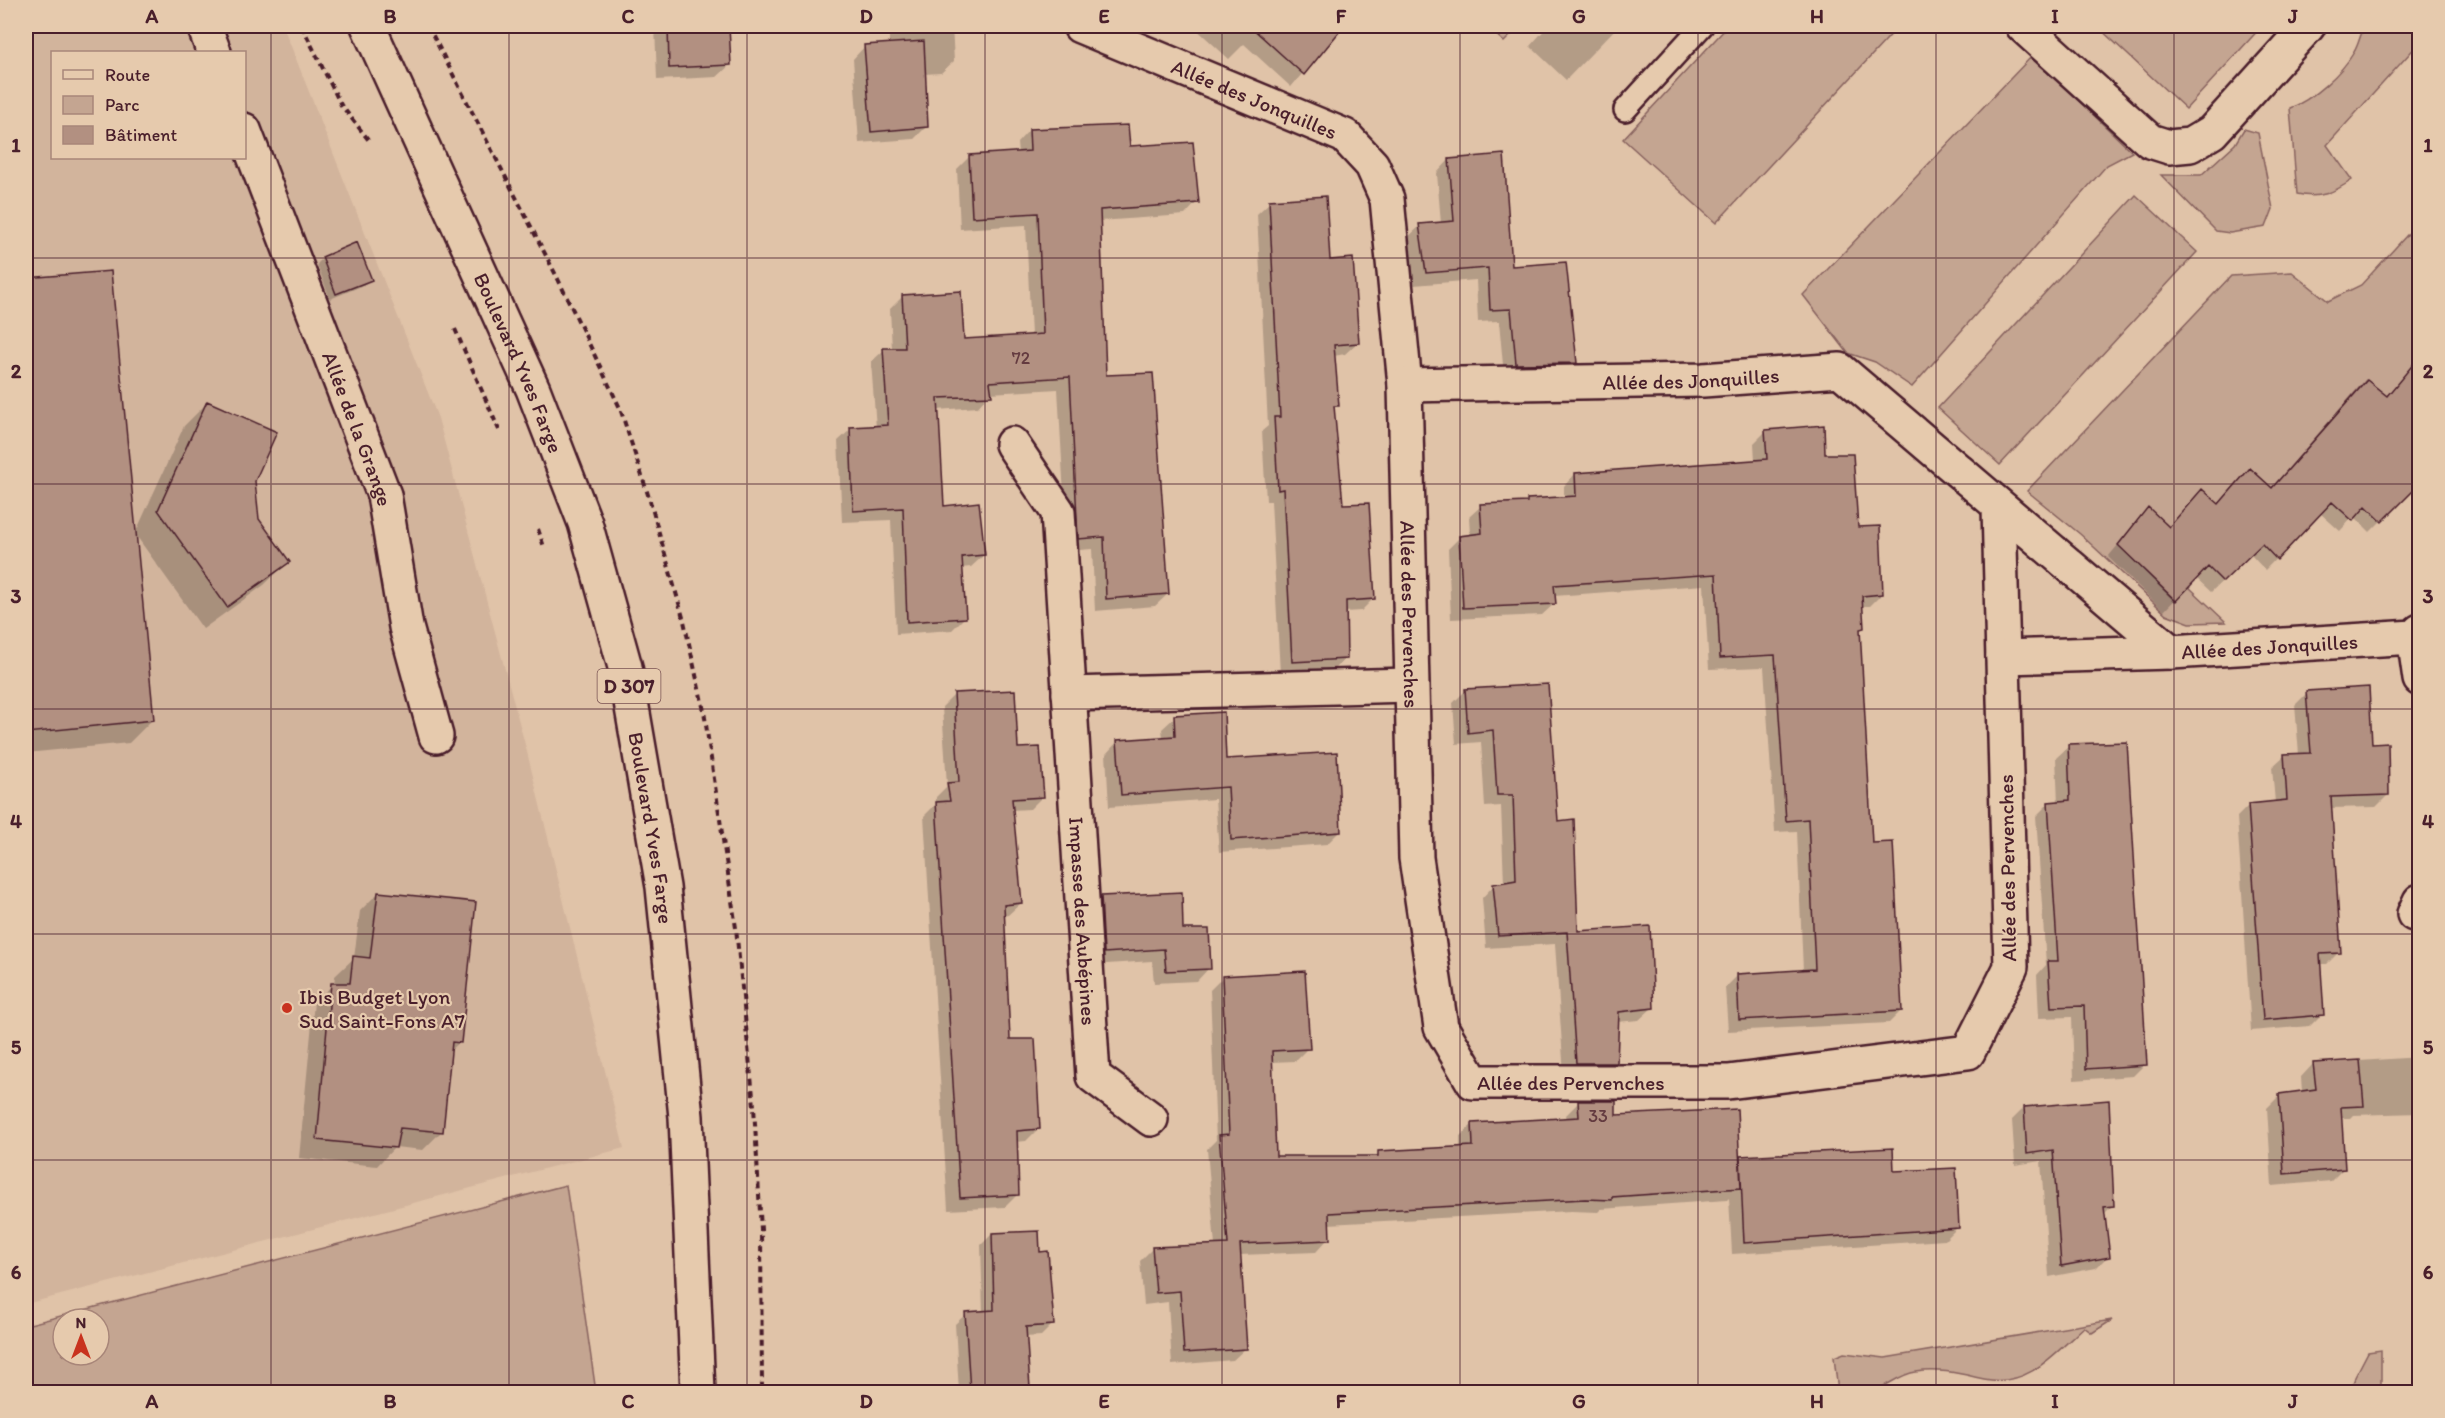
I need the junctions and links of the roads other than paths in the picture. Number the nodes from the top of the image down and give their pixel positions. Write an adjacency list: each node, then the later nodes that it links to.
1 (204, 26): 7 (street)
2 (368, 26): 21 (street, Boulevard Yves Farge / D 307)
3 (1080, 26): 10 (street, Allée des Jonquilles)
4 (1702, 26): 8 (lane)
5 (2023, 26): 6 (street)
6 (2308, 26)
7 (214, 51)
8 (1625, 110)
9 (246, 135): 19 (street, Allée de la Grange)
10 (1405, 385): 12 (street, Allée des Jonquilles); 17 (street, Allée des Pervenches)
11 (1012, 444): 18 (street, Impasse des Aubépines)
12 (1999, 507): 14 (street, Allée des Jonquilles); 15 (street, Allée des Pervenches)
13 (2417, 634): 14 (street, Allée des Jonquilles); 16 (street)
14 (2170, 652): 15 (street)
15 (2003, 657): 17 (street, Allée des Pervenches)
16 (2420, 680)
17 (1410, 685): 18 (street)
18 (1069, 694): 20 (street, Impasse des Aubépines)
19 (436, 736)
20 (1151, 1119)
21 (698, 1392)

